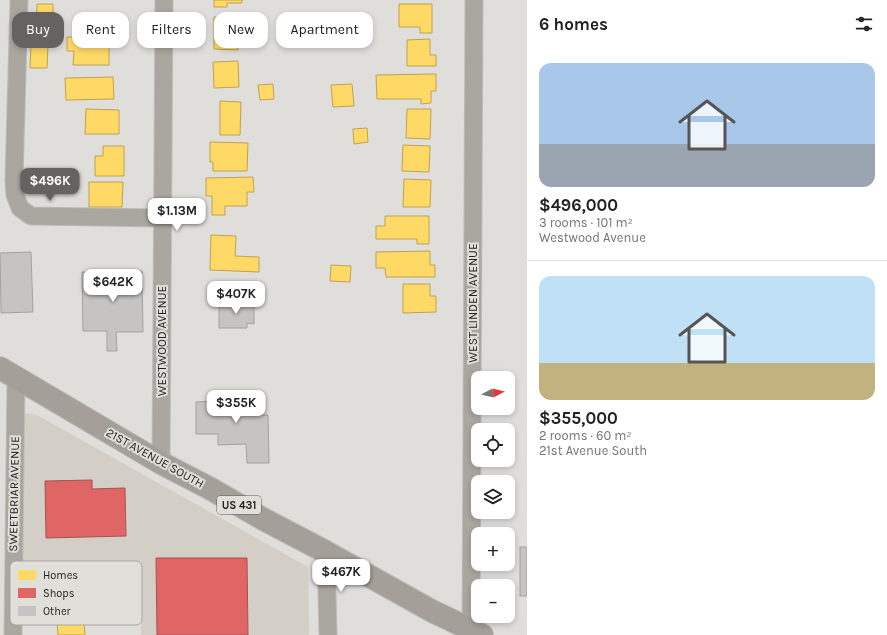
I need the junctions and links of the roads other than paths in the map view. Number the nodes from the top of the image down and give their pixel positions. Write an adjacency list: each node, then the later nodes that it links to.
1 (19, 0): 4 (street)
2 (164, 0): 4 (street, WESTWOOD AVENUE)
3 (474, 0): 10 (street, WEST LINDEN AVENUE)
4 (162, 218): 6 (street, WESTWOOD AVENUE)
5 (8, 372): 6 (main road, 21ST AVENUE SOUTH / US 431); 8 (street, SWEETBRIAR AVENUE)
6 (161, 463): 7 (main road, 21ST AVENUE SOUTH / US 431)
7 (326, 552): 10 (main road, 21ST AVENUE SOUTH / US 431); 12 (street)
8 (12, 561)
9 (13, 625): 11 (street, SWEETBRIAR AVENUE)
10 (476, 633)
11 (13, 635)
12 (328, 635)

